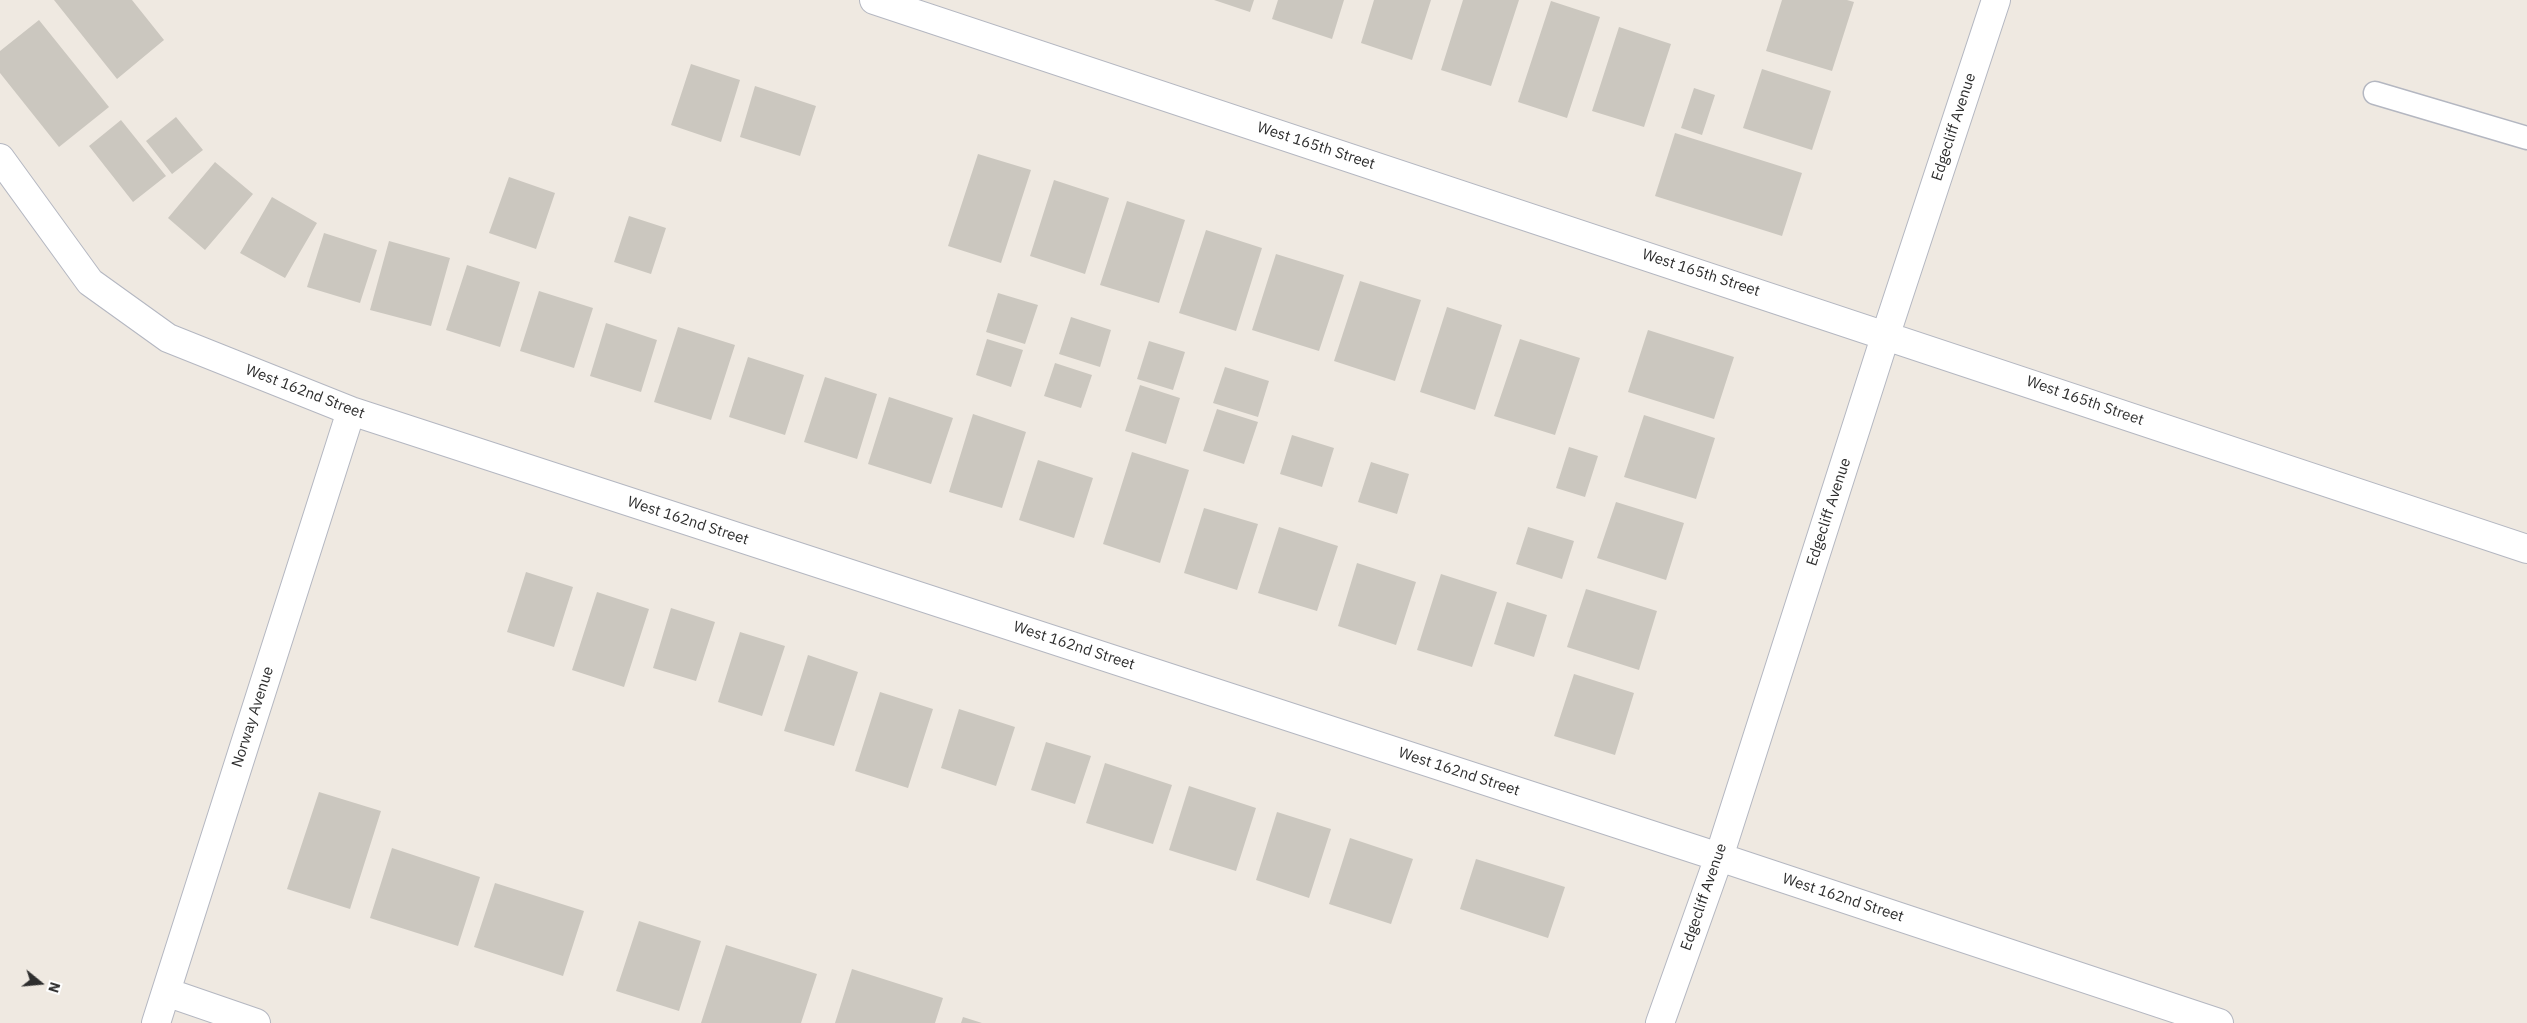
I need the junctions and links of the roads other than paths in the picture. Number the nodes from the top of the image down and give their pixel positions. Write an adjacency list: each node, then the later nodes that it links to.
1 (874, 0): 6 (street, West 165th Street)
2 (1996, 0): 6 (street, Edgecliff Avenue)
3 (2375, 93): 4 (lane)
4 (2527, 138)
5 (0, 158): 7 (street, West 162nd Street)
6 (1886, 334): 8 (street, West 165th Street); 9 (street, Edgecliff Avenue)
7 (351, 411): 9 (street, West 162nd Street); 10 (street, Norway Avenue)
8 (2527, 549)
9 (1719, 857): 13 (street, Edgecliff Avenue); 14 (street, West 162nd Street)
10 (166, 992): 11 (street, Norway Avenue); 12 (street)
11 (156, 1023)
12 (256, 1023)
13 (1660, 1023)
14 (2219, 1023)

